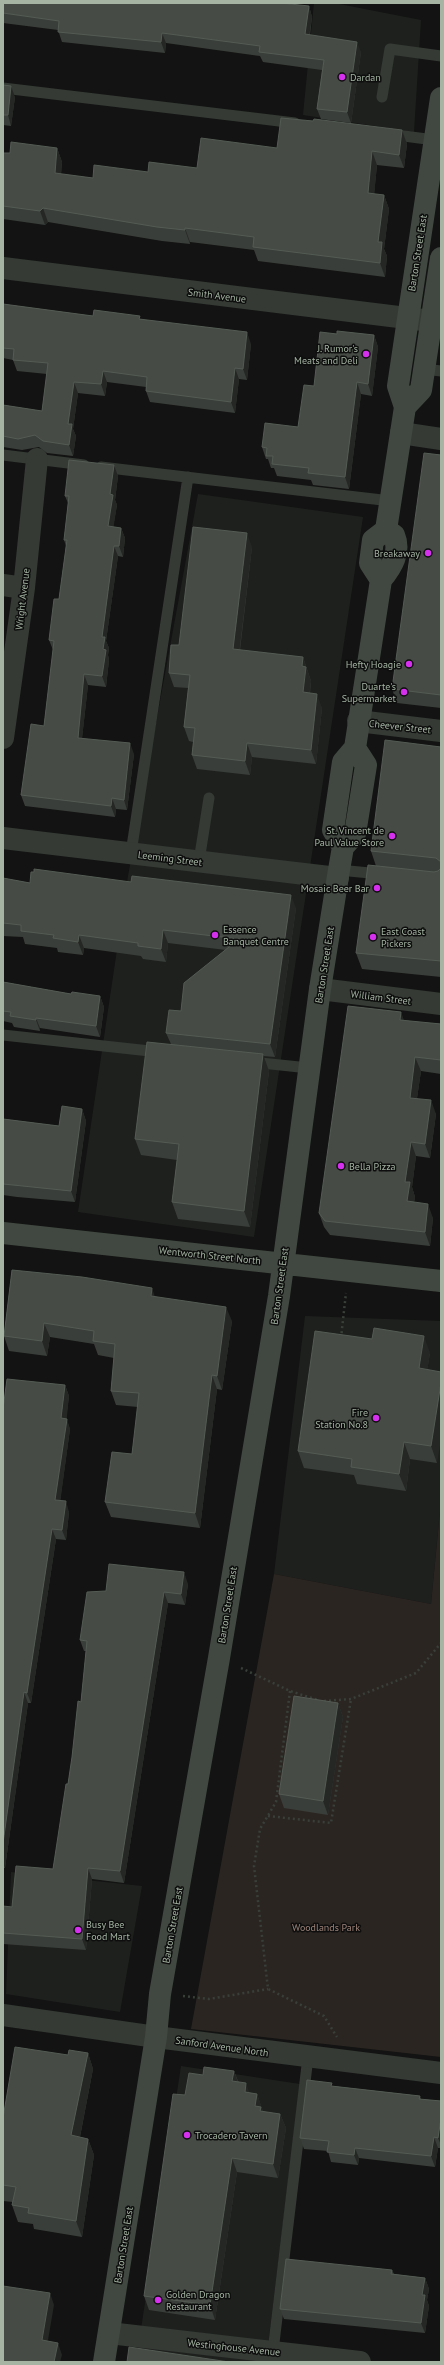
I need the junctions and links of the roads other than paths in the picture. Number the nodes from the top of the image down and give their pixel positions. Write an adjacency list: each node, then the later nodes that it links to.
1 (441, 56): 3 (lane)
2 (3, 88): 5 (lane)
3 (382, 97)
4 (441, 98): 7 (main road, Barton Street East)
5 (303, 124)
6 (374, 132): 7 (lane)
7 (434, 140): 10 (main road, Barton Street East)
8 (441, 264): 11 (main road)
9 (3, 268): 10 (street, Smith Avenue)
10 (407, 318): 11 (street, Smith Avenue); 13 (main road, Barton Street East)
11 (431, 320): 12 (main road)
12 (433, 370): 13 (main road)
13 (405, 407): 14 (main road, Barton Street East)
14 (401, 433): 15 (street); 19 (main road, Barton Street East)
15 (441, 439)
16 (3, 455): 17 (lane)
17 (37, 459): 18 (lane); 20 (street, Wright Avenue)
18 (188, 477): 19 (lane); 26 (lane)
19 (390, 501): 21 (main road, Barton Street East)
20 (13, 586): 23 (street, Wright Avenue)
21 (358, 721): 22 (street, Cheever Street); 28 (main road, Barton Street East)
22 (441, 731)
23 (3, 738)
24 (208, 798): 27 (lane)
25 (3, 838): 26 (street, Leeming Street)
26 (131, 853): 27 (street, Leeming Street)
27 (199, 861): 28 (street, Leeming Street)
28 (339, 874): 29 (lane); 30 (main road, Barton Street East)
29 (395, 876)
30 (320, 989): 31 (street, William Street); 35 (main road, Barton Street East)
31 (441, 1004)
32 (3, 1035): 33 (lane)
33 (169, 1053)
34 (240, 1060): 35 (lane)
35 (309, 1068): 37 (main road, Barton Street East)
36 (3, 1233): 37 (main road, Wentworth Street North)
37 (282, 1263): 38 (main road, Wentworth Street North); 40 (main road, Barton Street East)
38 (441, 1280)
39 (3, 2016): 40 (street, Sanford Avenue North)
40 (156, 2037): 41 (street, Sanford Avenue North); 43 (main road, Barton Street East)
41 (308, 2057): 42 (street, Sanford Avenue North); 44 (lane)
42 (441, 2073)
43 (109, 2333): 44 (street, Westinghouse Avenue); 45 (main road, Barton Street East)
44 (263, 2354): 46 (street, Westinghouse Avenue)
45 (104, 2362)
46 (360, 2362)

